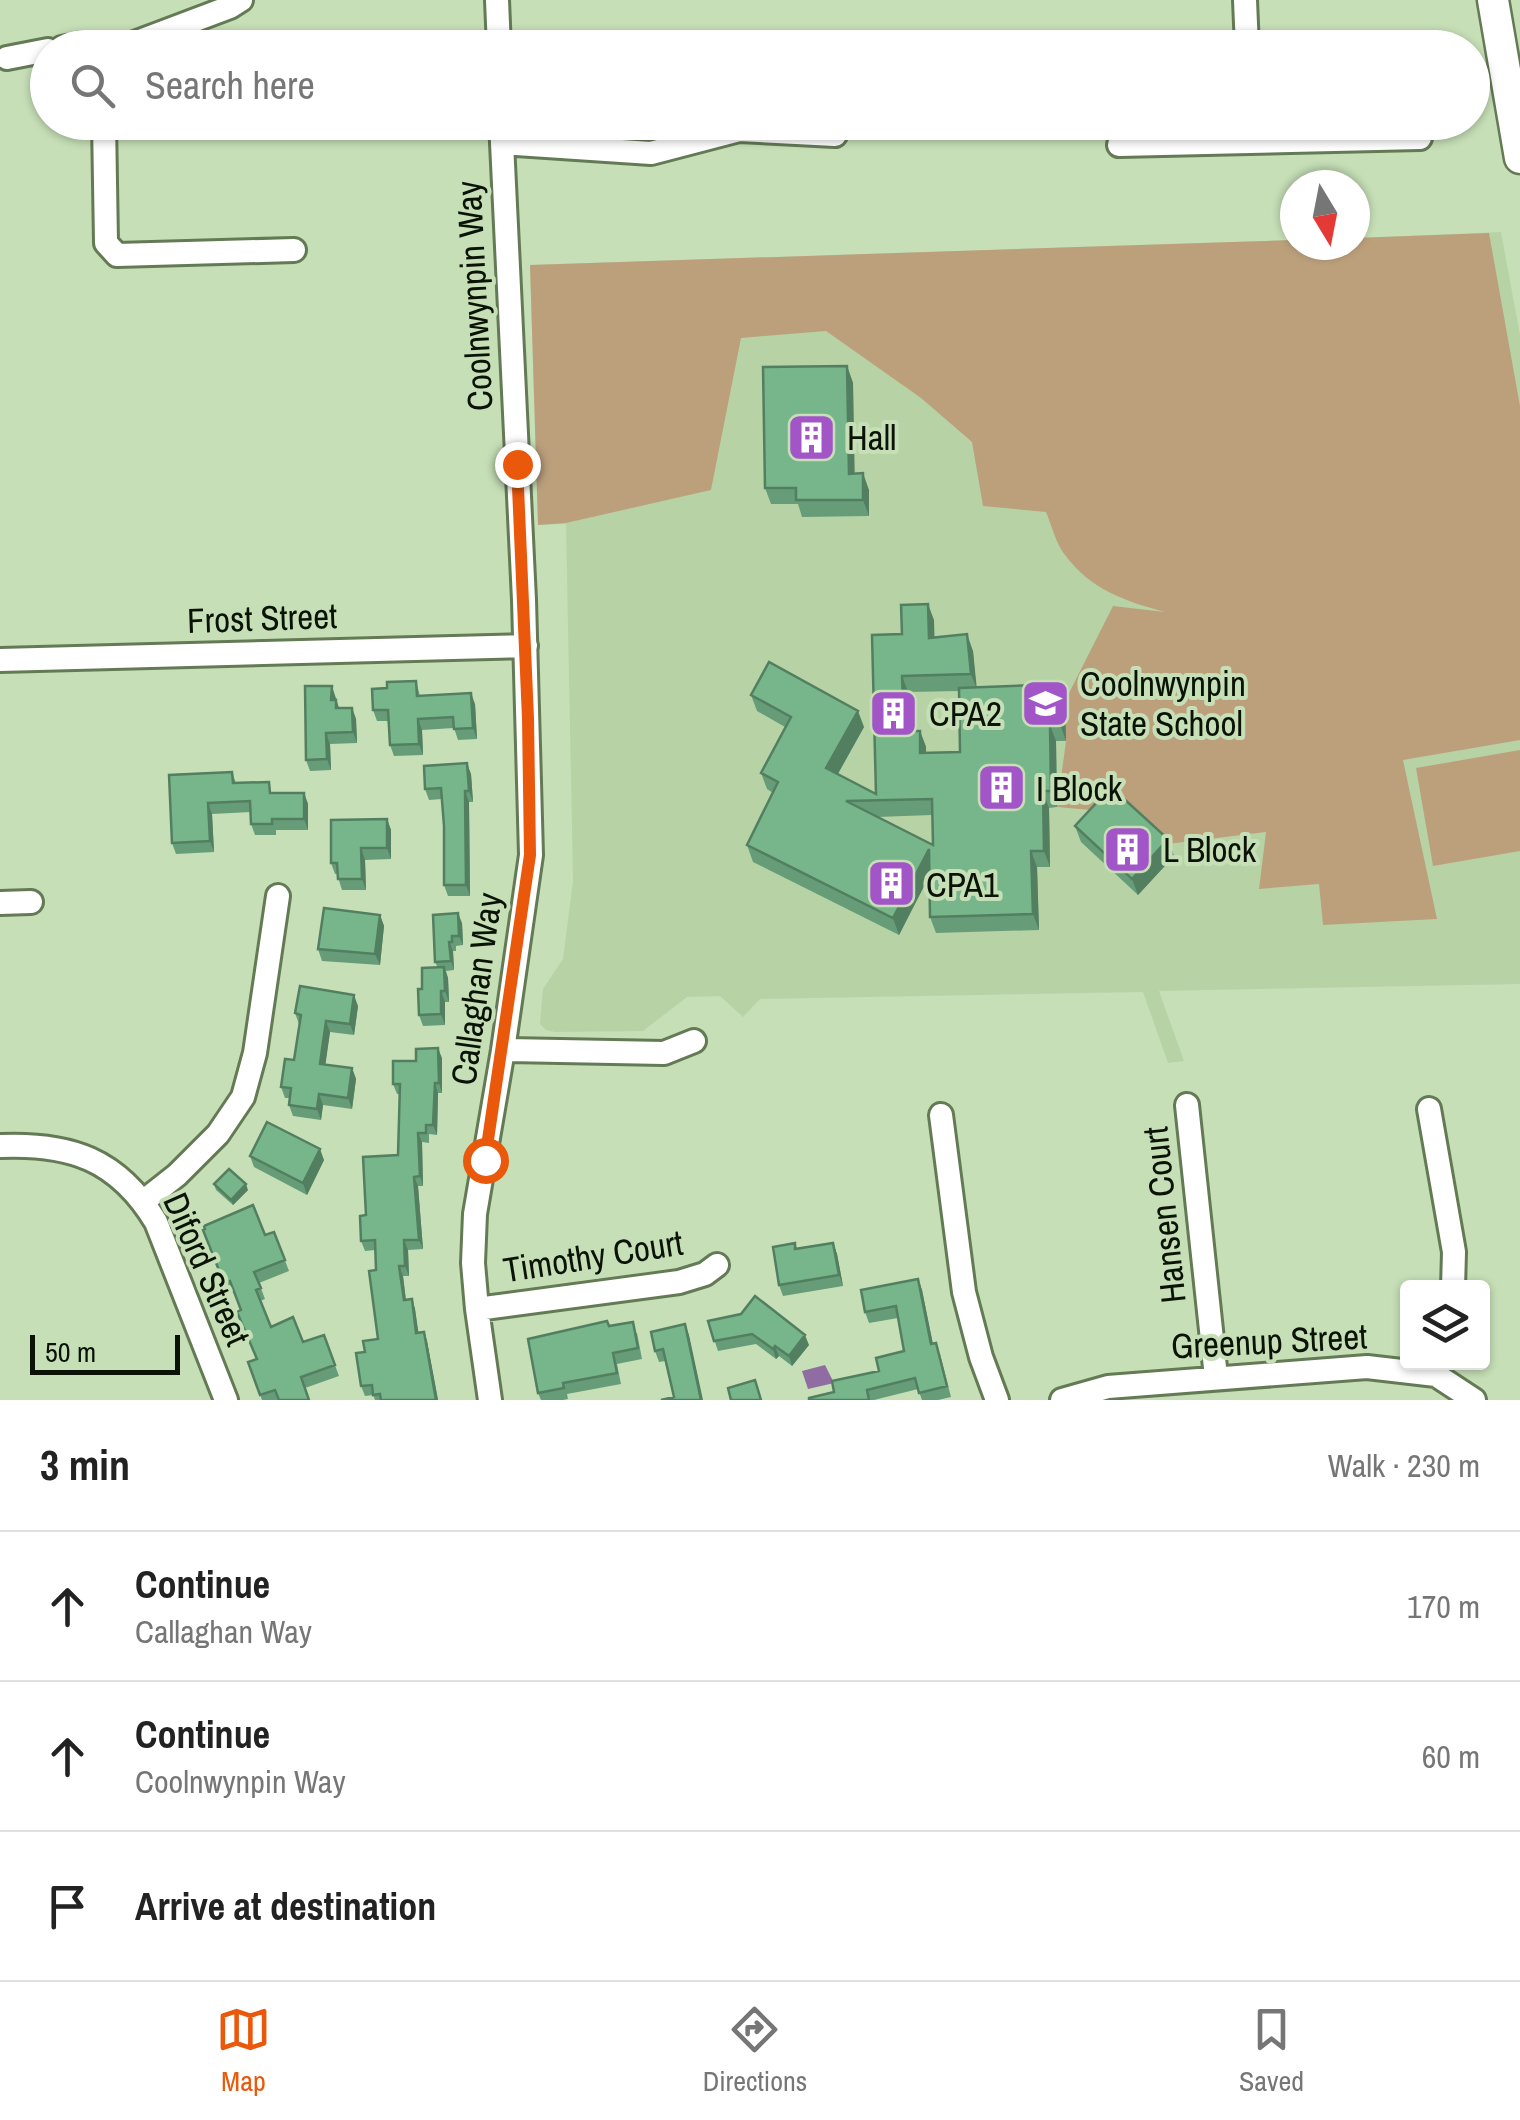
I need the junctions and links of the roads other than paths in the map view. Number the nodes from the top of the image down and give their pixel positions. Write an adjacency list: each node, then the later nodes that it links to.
1 (241, 0): 5 (street)
2 (497, 0): 6 (street)
3 (1245, 0): 7 (street)
4 (1492, 0): 16 (main road)
5 (169, 30)
6 (498, 30)
7 (1246, 30)
8 (30, 54): 9 (street)
9 (8, 58)
10 (104, 140): 17 (street)
11 (502, 140): 18 (street, Coolnwynpin Way)
12 (554, 140): 13 (street)
13 (700, 140)
14 (1169, 140): 15 (street)
15 (1119, 145)
16 (1520, 158)
17 (294, 250)
18 (526, 646): 19 (street, Frost Street); 24 (street, Callaghan Way)
19 (0, 660)
20 (278, 896): 29 (street)
21 (31, 902): 22 (street)
22 (0, 903)
23 (694, 1041): 24 (street)
24 (503, 1050): 32 (street, Callaghan Way)
25 (1188, 1105): 35 (street, Hansen Court)
26 (1429, 1109): 31 (street)
27 (941, 1114): 38 (street)
28 (0, 1146): 29 (street, Diford Street)
29 (144, 1201): 36 (street, Diford Street)
30 (718, 1266): 32 (street, Timothy Court)
31 (1453, 1280)
32 (477, 1309): 37 (street, Callaghan Way)
33 (1400, 1368): 35 (street, Greenup Street)
34 (1439, 1370): 40 (street, Greenup Street)
35 (1216, 1378): 39 (street, Greenup Street)
36 (226, 1400)
37 (490, 1400)
38 (997, 1400)
39 (1062, 1400)
40 (1474, 1400)

